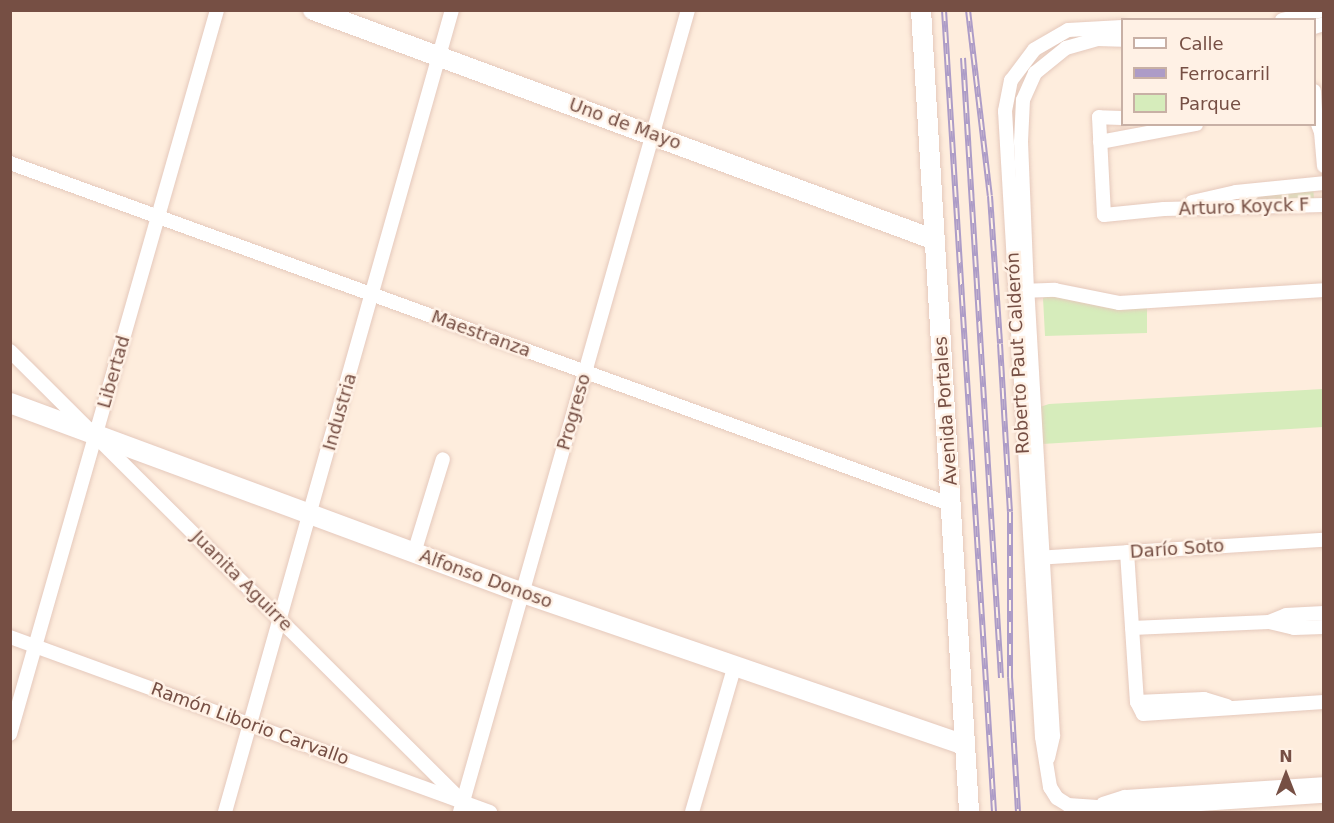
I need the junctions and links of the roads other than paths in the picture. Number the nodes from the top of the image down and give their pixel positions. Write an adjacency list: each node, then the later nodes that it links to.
1 (217, 10): 23 (street, Libertad)
2 (313, 10): 10 (street, Uno de Mayo)
3 (452, 10): 10 (street, Industria)
4 (688, 10): 15 (street, Progreso)
5 (921, 10): 24 (street, Avenida Portales)
6 (1323, 10): 7 (street)
7 (1290, 18)
8 (1121, 27): 26 (street, Roberto Paut Calderón)
9 (1121, 40): 26 (street, Roberto Paut Calderón)
10 (439, 57): 15 (street, Uno de Mayo); 27 (street, Industria)
11 (1316, 116): 14 (street)
12 (1121, 118): 16 (street)
13 (1185, 126): 16 (street)
14 (1322, 132): 17 (street)
15 (652, 135): 24 (street, Uno de Mayo); 29 (street, Progreso)
16 (1100, 142): 22 (street, Arturo Koyck F)
17 (1323, 150): 19 (street)
18 (10, 163): 23 (street, Maestranza)
19 (1323, 166)
20 (1323, 183): 22 (street, Arturo Koyck F)
21 (1323, 205): 22 (street, Arturo Koyck F)
22 (1164, 209)
23 (157, 216): 27 (street, Maestranza); 31 (street, Libertad)
24 (935, 240): 33 (street, Avenida Portales)
25 (1323, 290): 26 (street)
26 (1021, 291): 38 (street, Roberto Paut Calderón)
27 (373, 294): 29 (street, Maestranza); 34 (street, Industria)
28 (10, 351): 31 (street, Juanita Aguirre)
29 (585, 372): 33 (street, Maestranza); 39 (street, Progreso)
30 (10, 403): 31 (street, Alfonso Donoso)
31 (96, 435): 34 (street, Alfonso Donoso); 41 (street, Juanita Aguirre); 46 (street, Libertad)
32 (443, 459): 36 (street)
33 (952, 505): 51 (street, Avenida Portales)
34 (311, 514): 36 (street, Alfonso Donoso); 41 (street, Industria)
35 (1323, 540): 37 (street, Darío Soto)
36 (414, 552): 39 (street, Alfonso Donoso)
37 (1127, 552): 38 (street, Darío Soto); 44 (street)
38 (1037, 558): 54 (street, Roberto Paut Calderón)
39 (523, 593): 47 (street, Alfonso Donoso); 55 (street, Progreso)
40 (1323, 613): 42 (street)
41 (280, 620): 49 (street, Industria); 55 (street, Juanita Aguirre)
42 (1269, 622): 43 (street); 44 (street)
43 (1323, 627)
44 (1132, 628): 48 (street)
45 (10, 637): 46 (street, Ramón Liborio Carvallo)
46 (36, 646): 49 (street, Ramón Liborio Carvallo); 50 (street, Libertad)
47 (735, 668): 51 (street, Alfonso Donoso); 59 (street)
48 (1323, 702)
49 (250, 724): 55 (street, Ramón Liborio Carvallo); 56 (street, Industria)
50 (10, 734)
51 (965, 745): 60 (street, Avenida Portales)
52 (1323, 784): 54 (street, Roberto Paut Calderón)
53 (1323, 796): 54 (street, Roberto Paut Calderón)
54 (1103, 804)
55 (461, 807): 57 (street, Juanita Aguirre); 58 (street, Ramón Liborio Carvallo)
56 (225, 813)
57 (473, 813)
58 (490, 813)
59 (692, 813)
60 (969, 813)

